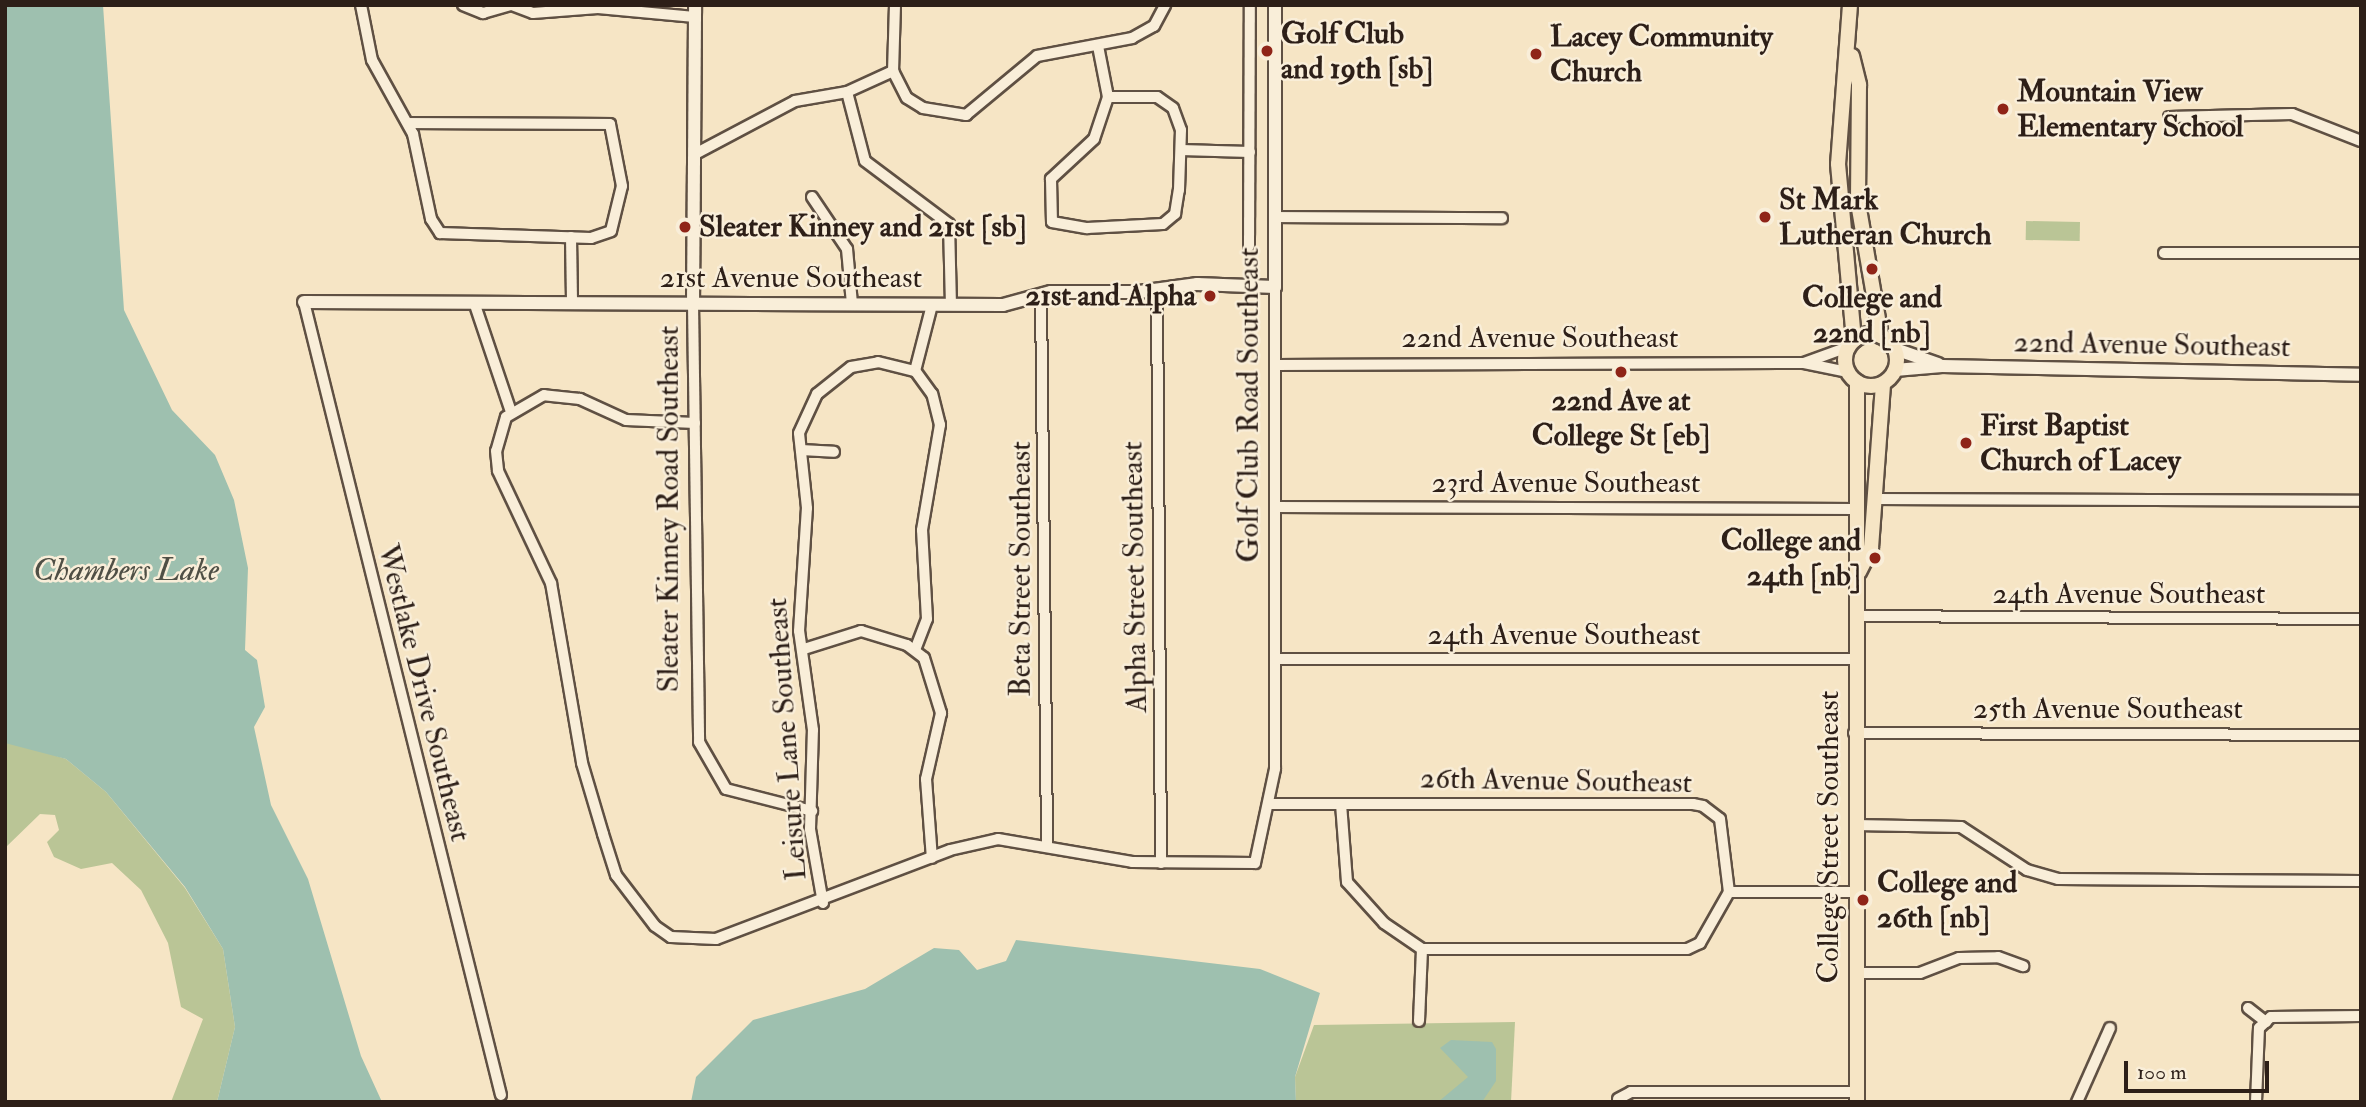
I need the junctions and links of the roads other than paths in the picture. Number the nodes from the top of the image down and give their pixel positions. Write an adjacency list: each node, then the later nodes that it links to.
1 (360, 5): 17 (street)
2 (463, 5): 3 (street)
3 (512, 5): 9 (street)
4 (895, 5): 13 (street)
5 (1165, 5): 11 (street)
6 (1275, 5): 23 (street, Golf Club Road Southeast)
7 (1850, 5): 12 (main road)
8 (1250, 6): 20 (street)
9 (577, 7): 10 (street)
10 (695, 11): 21 (street, Sleater Kinney Road Southeast)
11 (1098, 46): 13 (street); 15 (street)
12 (1850, 47): 39 (main road); 40 (main road)
13 (893, 71): 14 (street)
14 (847, 92): 21 (street); 38 (street)
15 (1108, 97): 19 (street); 19 (street)
16 (2169, 117): 18 (street)
17 (408, 123): 25 (street); 25 (street)
18 (2361, 141)
19 (1181, 150): 20 (street)
20 (1250, 152): 26 (street)
21 (695, 154): 35 (street, Sleater Kinney Road Southeast)
22 (812, 197): 36 (street)
23 (1275, 217): 24 (street); 29 (street, Golf Club Road Southeast)
24 (1502, 218)
25 (571, 237): 34 (street)
26 (1249, 246)
27 (2164, 253): 28 (street)
28 (2361, 253)
29 (1275, 287): 30 (street, 21st Avenue Southeast); 43 (street, Golf Club Road Southeast)
30 (1157, 290): 31 (street, 21st Avenue Southeast); 73 (street, Alpha Street Southeast)
31 (1041, 294): 38 (street, 21st Avenue Southeast); 71 (street, Beta Street Southeast)
32 (304, 302): 33 (street, 21st Avenue Southeast); 86 (street, Westlake Drive Southeast)
33 (474, 302): 34 (street, 21st Avenue Southeast); 50 (street)
34 (572, 304): 35 (street, 21st Avenue Southeast)
35 (692, 304): 36 (street, 21st Avenue Southeast); 51 (street, Sleater Kinney Road Southeast)
36 (852, 304): 37 (street, 21st Avenue Southeast)
37 (932, 305): 38 (street, 21st Avenue Southeast); 46 (street)
38 (951, 305)
39 (1881, 336): 40 (main road); 41 (main road)
40 (1851, 344): 42 (street, 22nd Avenue Southeast); 48 (main road)
41 (1895, 349): 44 (street, 22nd Avenue Southeast); 45 (main road)
42 (1804, 363): 43 (street, 22nd Avenue Southeast); 48 (street, 22nd Avenue Southeast)
43 (1275, 365): 56 (street, Golf Club Road Southeast)
44 (1942, 366): 45 (street, 22nd Avenue Southeast); 47 (street, 22nd Avenue Southeast)
45 (1895, 370): 49 (main road)
46 (915, 371): 52 (street, Leisure Lane Southeast); 62 (street)
47 (2361, 375)
48 (1852, 377): 49 (main road); 57 (main road, College Street Southeast)
49 (1883, 384): 54 (main road, College Street Southeast)
50 (511, 412): 51 (street); 77 (street)
51 (695, 423): 69 (street, Sleater Kinney Road Southeast)
52 (801, 450): 53 (street); 61 (street, Leisure Lane Southeast)
53 (834, 452)
54 (1874, 499): 55 (street); 58 (main road, College Street Southeast)
55 (2361, 501)
56 (1275, 507): 57 (street, 23rd Avenue Southeast); 63 (street, Golf Club Road Southeast)
57 (1858, 509): 58 (main road, College Street Southeast)
58 (1859, 572): 59 (main road, College Street Southeast)
59 (1856, 616): 60 (street, 24th Avenue Southeast); 64 (main road, College Street Southeast)
60 (2361, 619)
61 (804, 649): 62 (street); 69 (street, Leisure Lane Southeast)
62 (915, 650): 72 (street)
63 (1275, 659): 64 (street, 24th Avenue Southeast); 67 (street, Golf Club Road Southeast)
64 (1854, 659): 65 (main road, College Street Southeast)
65 (1854, 733): 66 (street, 25th Avenue Southeast); 70 (main road, College Street Southeast)
66 (2361, 734)
67 (1270, 804): 68 (street, 26th Avenue Southeast); 73 (street, Golf Club Road Southeast)
68 (1341, 804): 75 (street, 26th Avenue Southeast); 78 (street)
69 (812, 811): 77 (street, Leisure Lane Southeast)
70 (1855, 825): 74 (street); 76 (main road, College Street Southeast)
71 (1047, 844): 72 (street); 73 (street)
72 (932, 858): 77 (street)
73 (1161, 863)
74 (2361, 881)
75 (1729, 892): 76 (street); 78 (street)
76 (1855, 892): 80 (main road, College Street Southeast)
77 (823, 903)
78 (1422, 949): 83 (street)
79 (2023, 967): 80 (street)
80 (1856, 973): 88 (main road, College Street Southeast)
81 (2248, 1008): 84 (street)
82 (2361, 1016): 84 (street)
83 (1419, 1021)
84 (2266, 1022): 91 (street)
85 (2110, 1028): 90 (street)
86 (501, 1095)
87 (1727, 1097): 88 (street); 89 (street)
88 (1857, 1097)
89 (1618, 1100)
90 (2077, 1102)
91 (2256, 1102)

